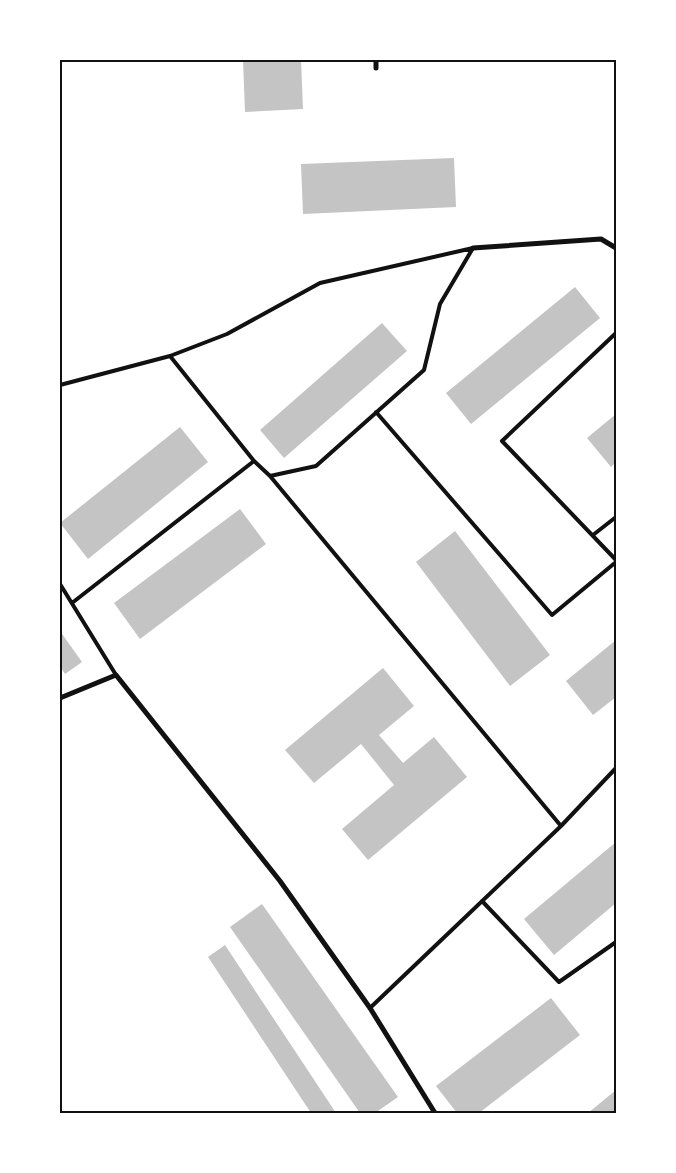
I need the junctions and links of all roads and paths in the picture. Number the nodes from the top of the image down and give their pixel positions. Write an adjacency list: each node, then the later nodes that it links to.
1 (376, 60): 2 (street)
2 (376, 68)
3 (473, 248): 4 (street); 6 (lane); 8 (lane)
4 (616, 248)
5 (616, 333): 12 (lane)
6 (170, 356): 7 (lane); 9 (lane)
7 (60, 385)
8 (376, 412): 10 (lane); 13 (lane)
9 (254, 461): 10 (lane); 15 (lane)
10 (270, 476): 19 (lane)
11 (616, 517): 12 (lane)
12 (593, 536): 13 (lane)
13 (616, 561)
14 (60, 584): 15 (lane)
15 (72, 603): 16 (lane)
16 (116, 675): 17 (street); 22 (street)
17 (60, 698)
18 (616, 768): 19 (lane)
19 (561, 826): 20 (lane)
20 (482, 901): 21 (lane); 22 (lane)
21 (616, 942)
22 (370, 1008): 23 (street)
23 (435, 1113)

